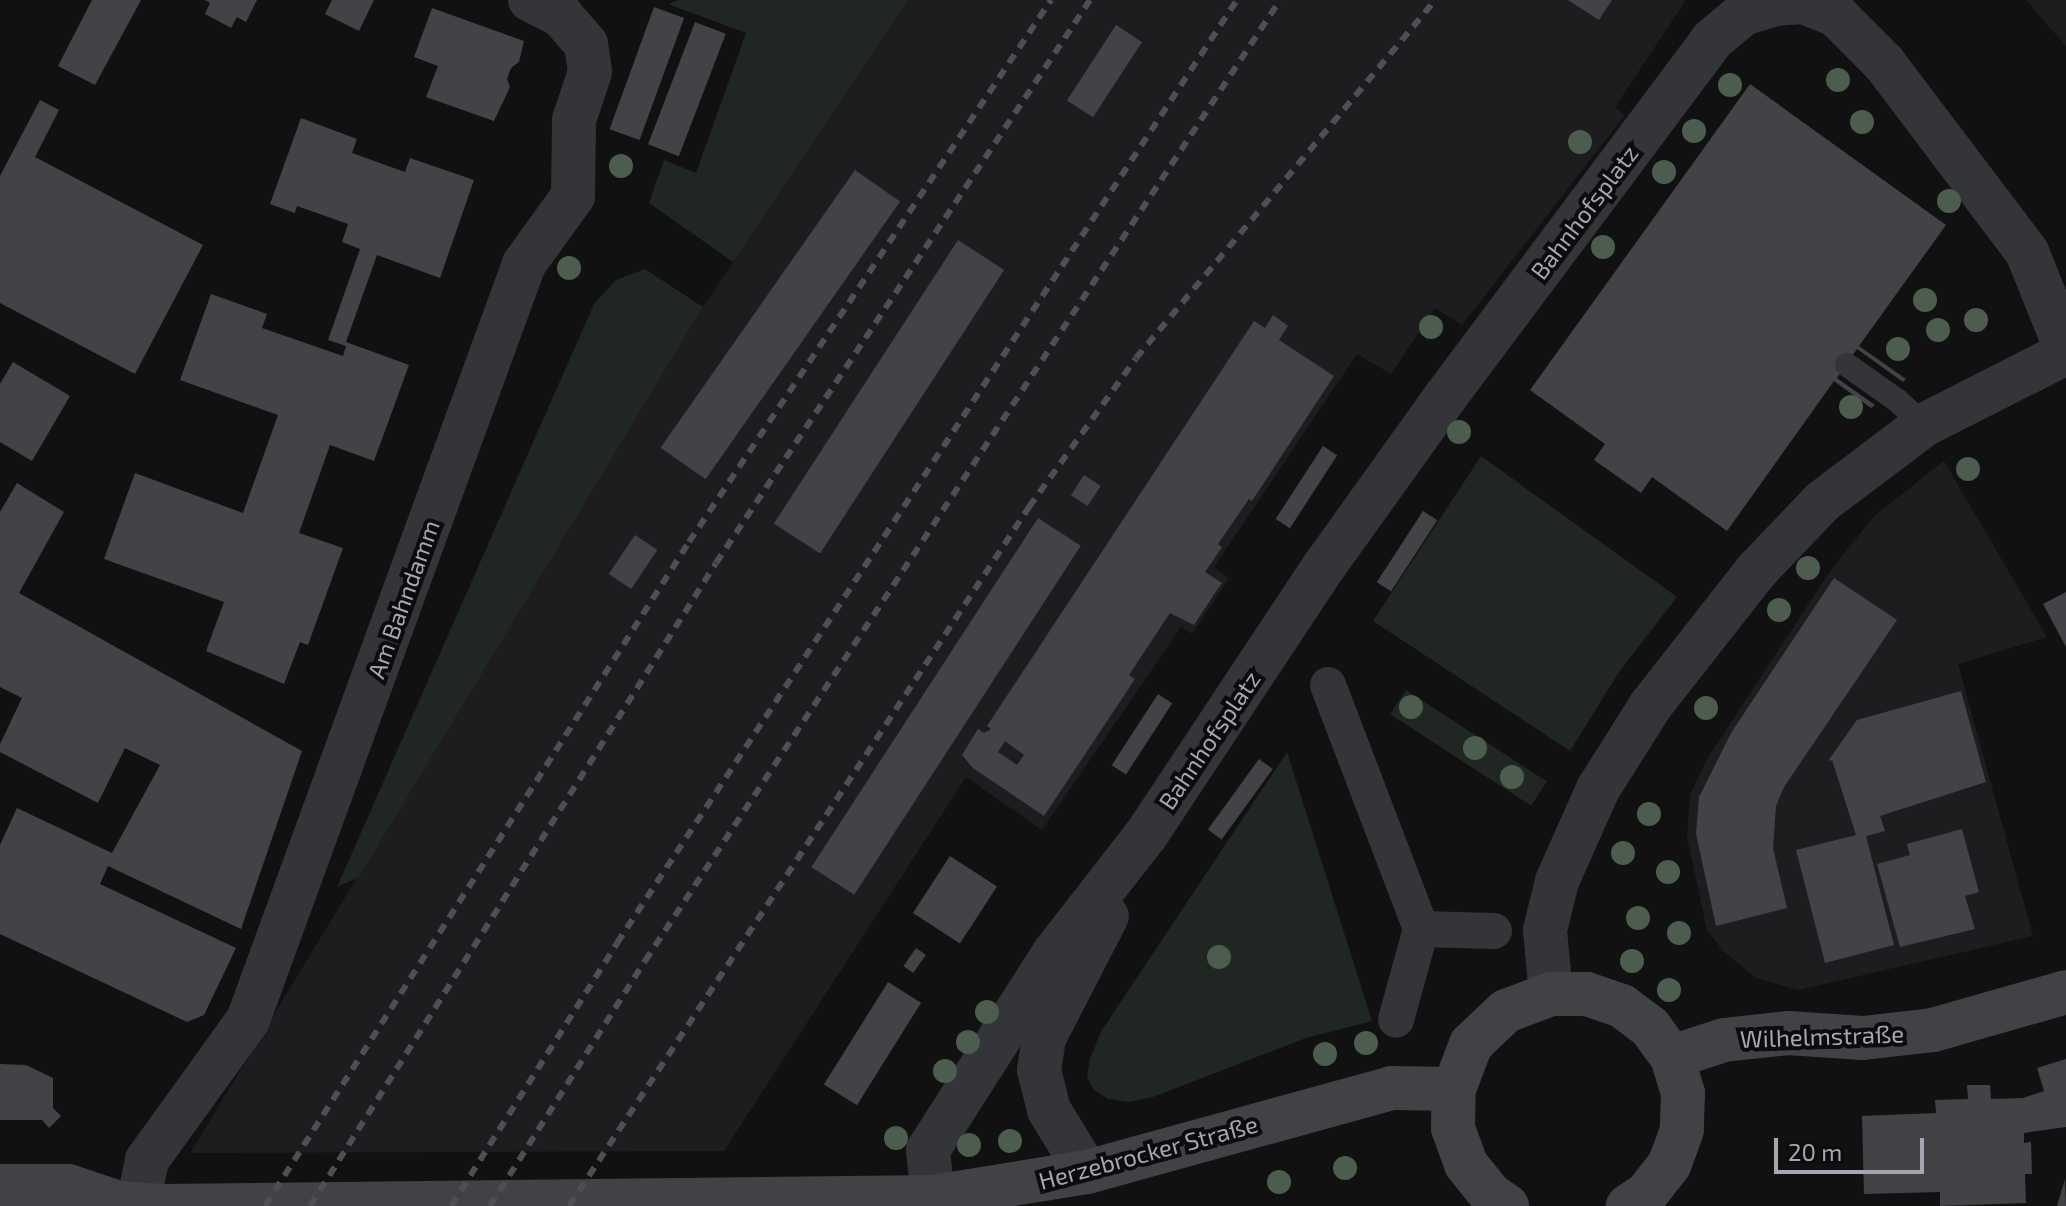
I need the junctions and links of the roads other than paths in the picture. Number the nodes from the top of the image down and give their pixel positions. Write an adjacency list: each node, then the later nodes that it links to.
1 (530, 0): 20 (street, Am Bahndamm)
2 (1775, 2): 3 (street, Bahnhofsplatz); 7 (street, Bahnhofsplatz)
3 (2066, 351): 5 (street)
4 (1847, 365): 5 (lane)
5 (1924, 425): 11 (street)
6 (1328, 685): 8 (street)
7 (1146, 835): 15 (street, Bahnhofsplatz); 17 (street, Bahnhofsplatz)
8 (1421, 929): 9 (street); 12 (street)
9 (1494, 931)
10 (2066, 992): 13 (main road, Wilhelmstraße)
11 (1551, 994): 13 (main road); 14 (main road)
12 (1396, 1020)
13 (1672, 1057): 19 (main road)
14 (1454, 1089): 15 (main road, Herzebrocker Straße); 18 (main road)
15 (1087, 1172): 17 (main road, Herzebrocker Straße)
16 (0, 1186): 20 (main road, Herzebrocker Straße)
17 (933, 1197): 20 (main road, Herzebrocker Straße)
18 (1492, 1202)
19 (1645, 1202)
20 (123, 1205)

